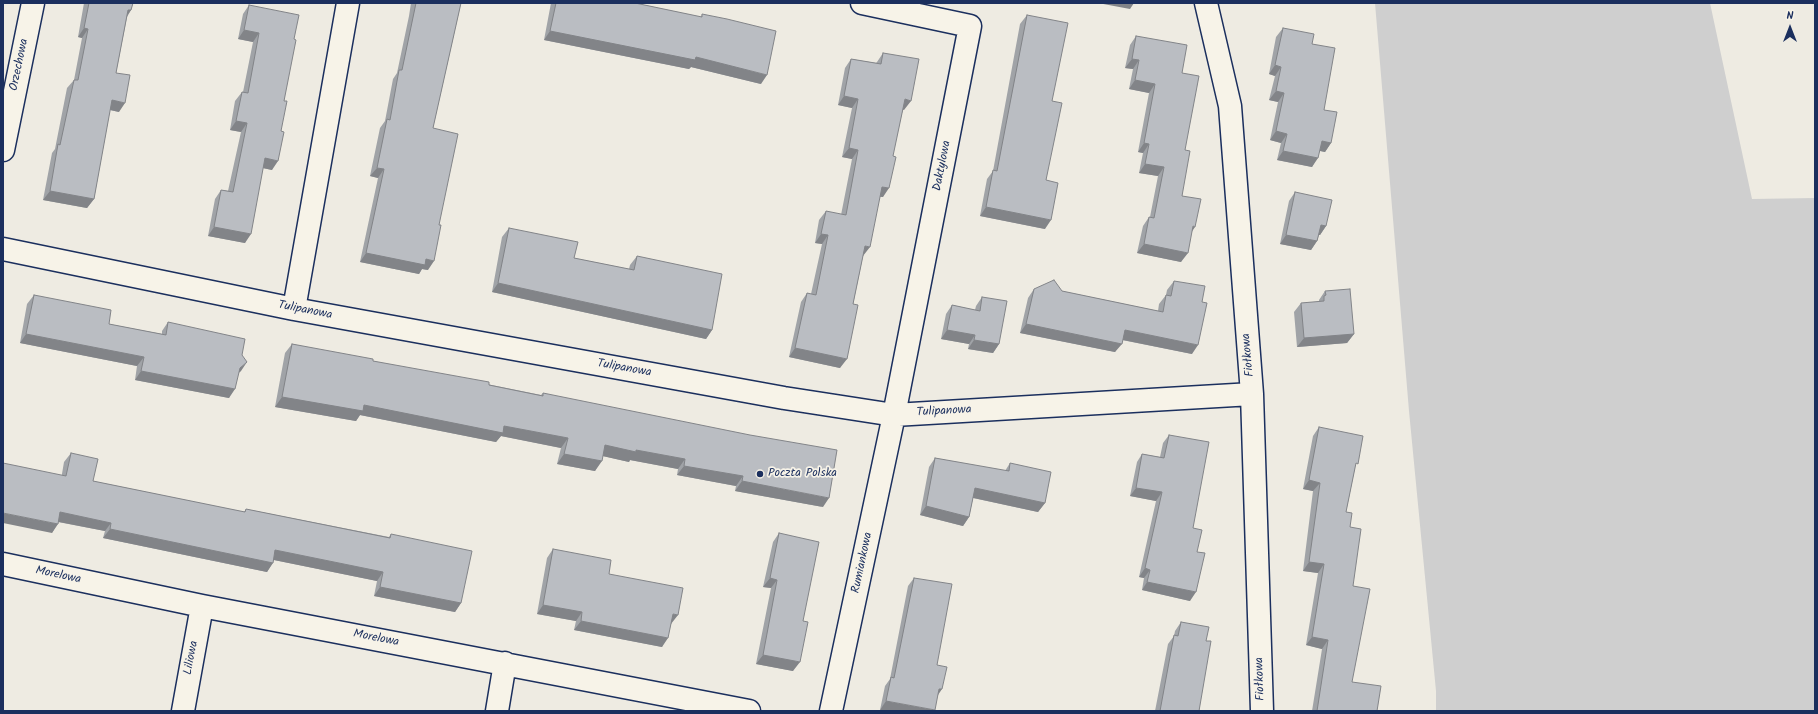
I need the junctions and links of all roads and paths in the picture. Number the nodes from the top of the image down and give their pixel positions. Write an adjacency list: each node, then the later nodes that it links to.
1 (33, 3): 5 (street, Orzechowa)
2 (348, 3): 7 (street)
3 (862, 3): 9 (street, Daktylowa)
4 (1206, 3): 8 (street, Fiołkowa)
5 (3, 150)
6 (3, 249): 7 (street, Tulipanowa)
7 (294, 309): 9 (street, Tulipanowa)
8 (1252, 394): 9 (street, Tulipanowa); 17 (street, Fiołkowa)
9 (894, 415): 16 (street, Rumiankowa)
10 (3, 564): 11 (street, Morelowa)
11 (202, 606): 12 (street, Morelowa); 13 (street, Liliowa)
12 (505, 663): 14 (street); 15 (street, Morelowa)
13 (183, 711)
14 (497, 711)
15 (749, 711)
16 (831, 711)
17 (1262, 711)

